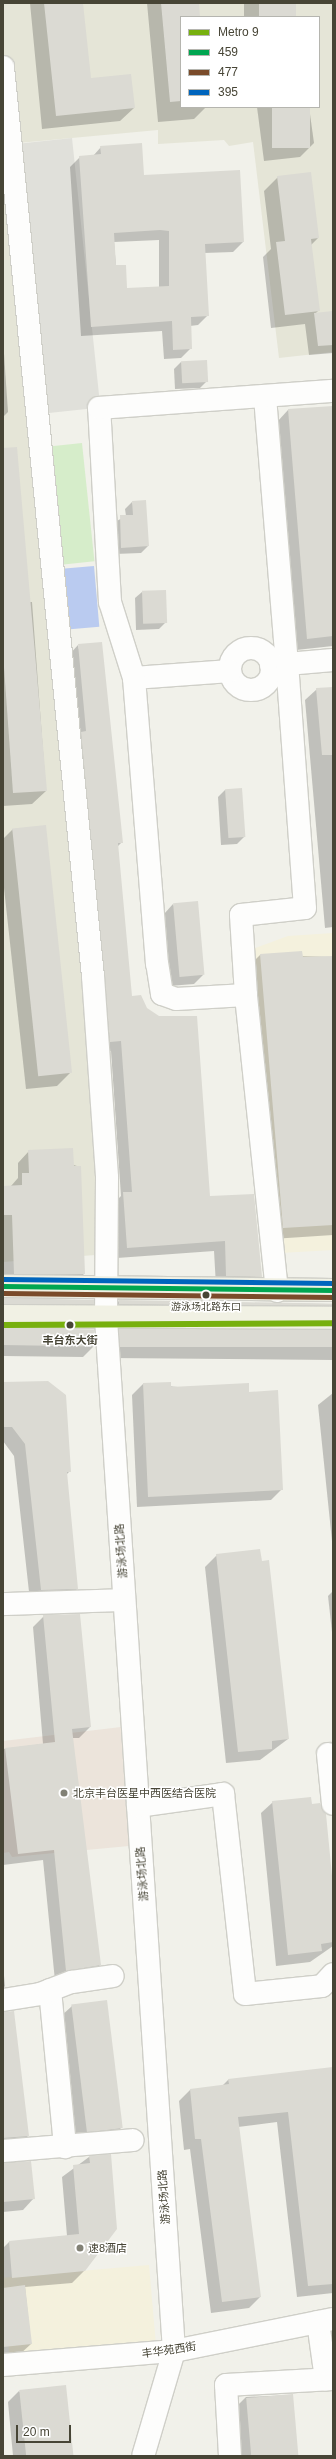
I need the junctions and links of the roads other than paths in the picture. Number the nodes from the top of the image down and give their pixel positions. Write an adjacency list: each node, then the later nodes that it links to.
1 (3, 67): 10 (street, 游泳场北路)
2 (333, 392): 3 (street)
3 (265, 397): 5 (street); 7 (street)
4 (333, 660): 5 (street)
5 (279, 665): 6 (street); 6 (street); 8 (street)
6 (230, 671): 7 (street)
7 (134, 678): 8 (street)
8 (246, 995): 12 (street)
9 (3, 1286): 10 (main road)
10 (104, 1288): 12 (main road); 15 (street, 游泳场北路)
11 (333, 1290): 12 (main road)
12 (277, 1291)
13 (3, 1316): 15 (main road)
14 (333, 1318): 15 (main road)
15 (106, 1320): 16 (street, 游泳场北路)
16 (124, 1600): 17 (street); 20 (street, 游泳场北路)
17 (3, 1604)
18 (328, 1754): 19 (street)
19 (333, 1804)
20 (138, 1806): 21 (street); 29 (street, 游泳场北路)
21 (333, 1974)
22 (113, 1976): 23 (street)
23 (50, 1990): 24 (street); 26 (street)
24 (3, 2000)
25 (133, 2140): 26 (street)
26 (65, 2147): 27 (street)
27 (3, 2151)
28 (325, 2320): 29 (street, 丰华苑西街); 31 (street)
29 (174, 2351): 30 (street, 丰华苑西街); 32 (street, 游泳场北路)
30 (3, 2365)
31 (329, 2379): 33 (street)
32 (143, 2456)
33 (230, 2456)

